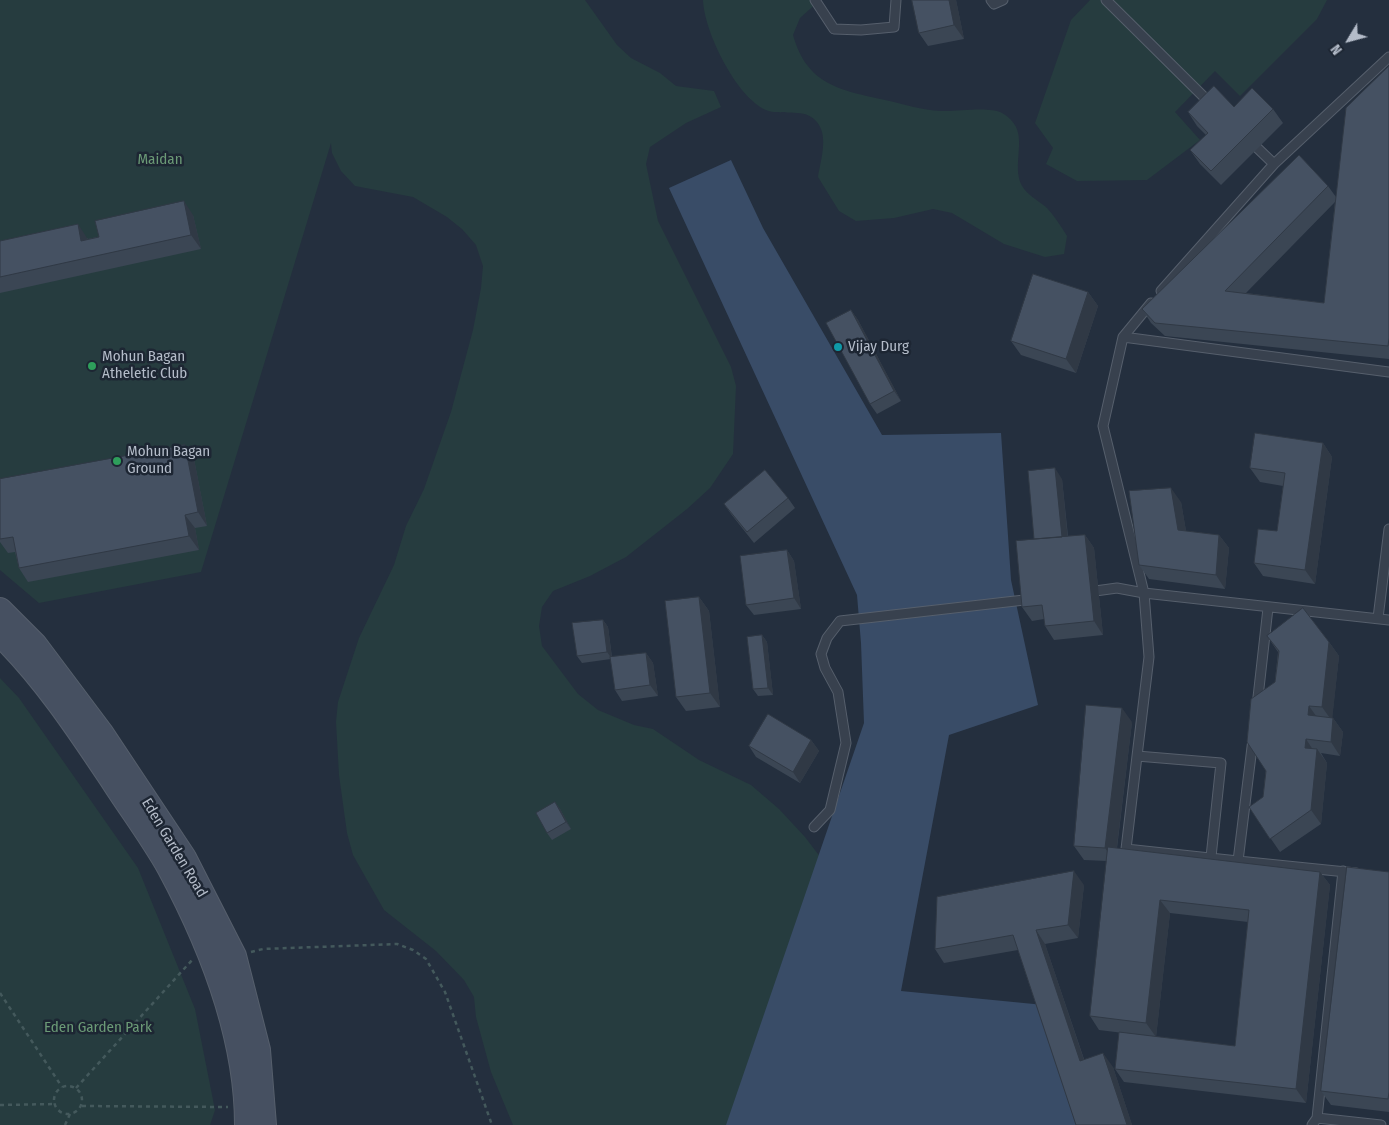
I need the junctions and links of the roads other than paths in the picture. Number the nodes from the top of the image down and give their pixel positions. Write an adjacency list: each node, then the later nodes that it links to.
1 (815, 0): 2 (lane)
2 (896, 0)
3 (991, 0): 4 (lane)
4 (1003, 0)
5 (1106, 0): 7 (lane)
6 (1389, 57): 9 (lane)
7 (1218, 111)
8 (1239, 131): 9 (lane)
9 (1274, 164): 10 (lane)
10 (1123, 337): 11 (lane); 14 (lane)
11 (1389, 372)
12 (1389, 529): 18 (lane)
13 (1078, 593): 14 (lane)
14 (1144, 594): 16 (lane); 23 (lane)
15 (1039, 598): 24 (lane)
16 (1268, 608): 18 (lane); 21 (lane)
17 (0, 610): 31 (main road, Eden Garden Road)
18 (1378, 618): 19 (lane)
19 (1389, 620)
20 (0, 634): 29 (main road, Eden Garden Road)
21 (1256, 715)
22 (1254, 725): 26 (lane)
23 (1137, 756): 25 (lane); 25 (lane)
24 (814, 827)
25 (1211, 857): 26 (lane)
26 (1238, 861): 27 (lane)
27 (1343, 871): 28 (lane); 30 (lane)
28 (1362, 873)
29 (247, 1116)
30 (1315, 1122): 32 (lane)
31 (264, 1125)
32 (1381, 1125)

